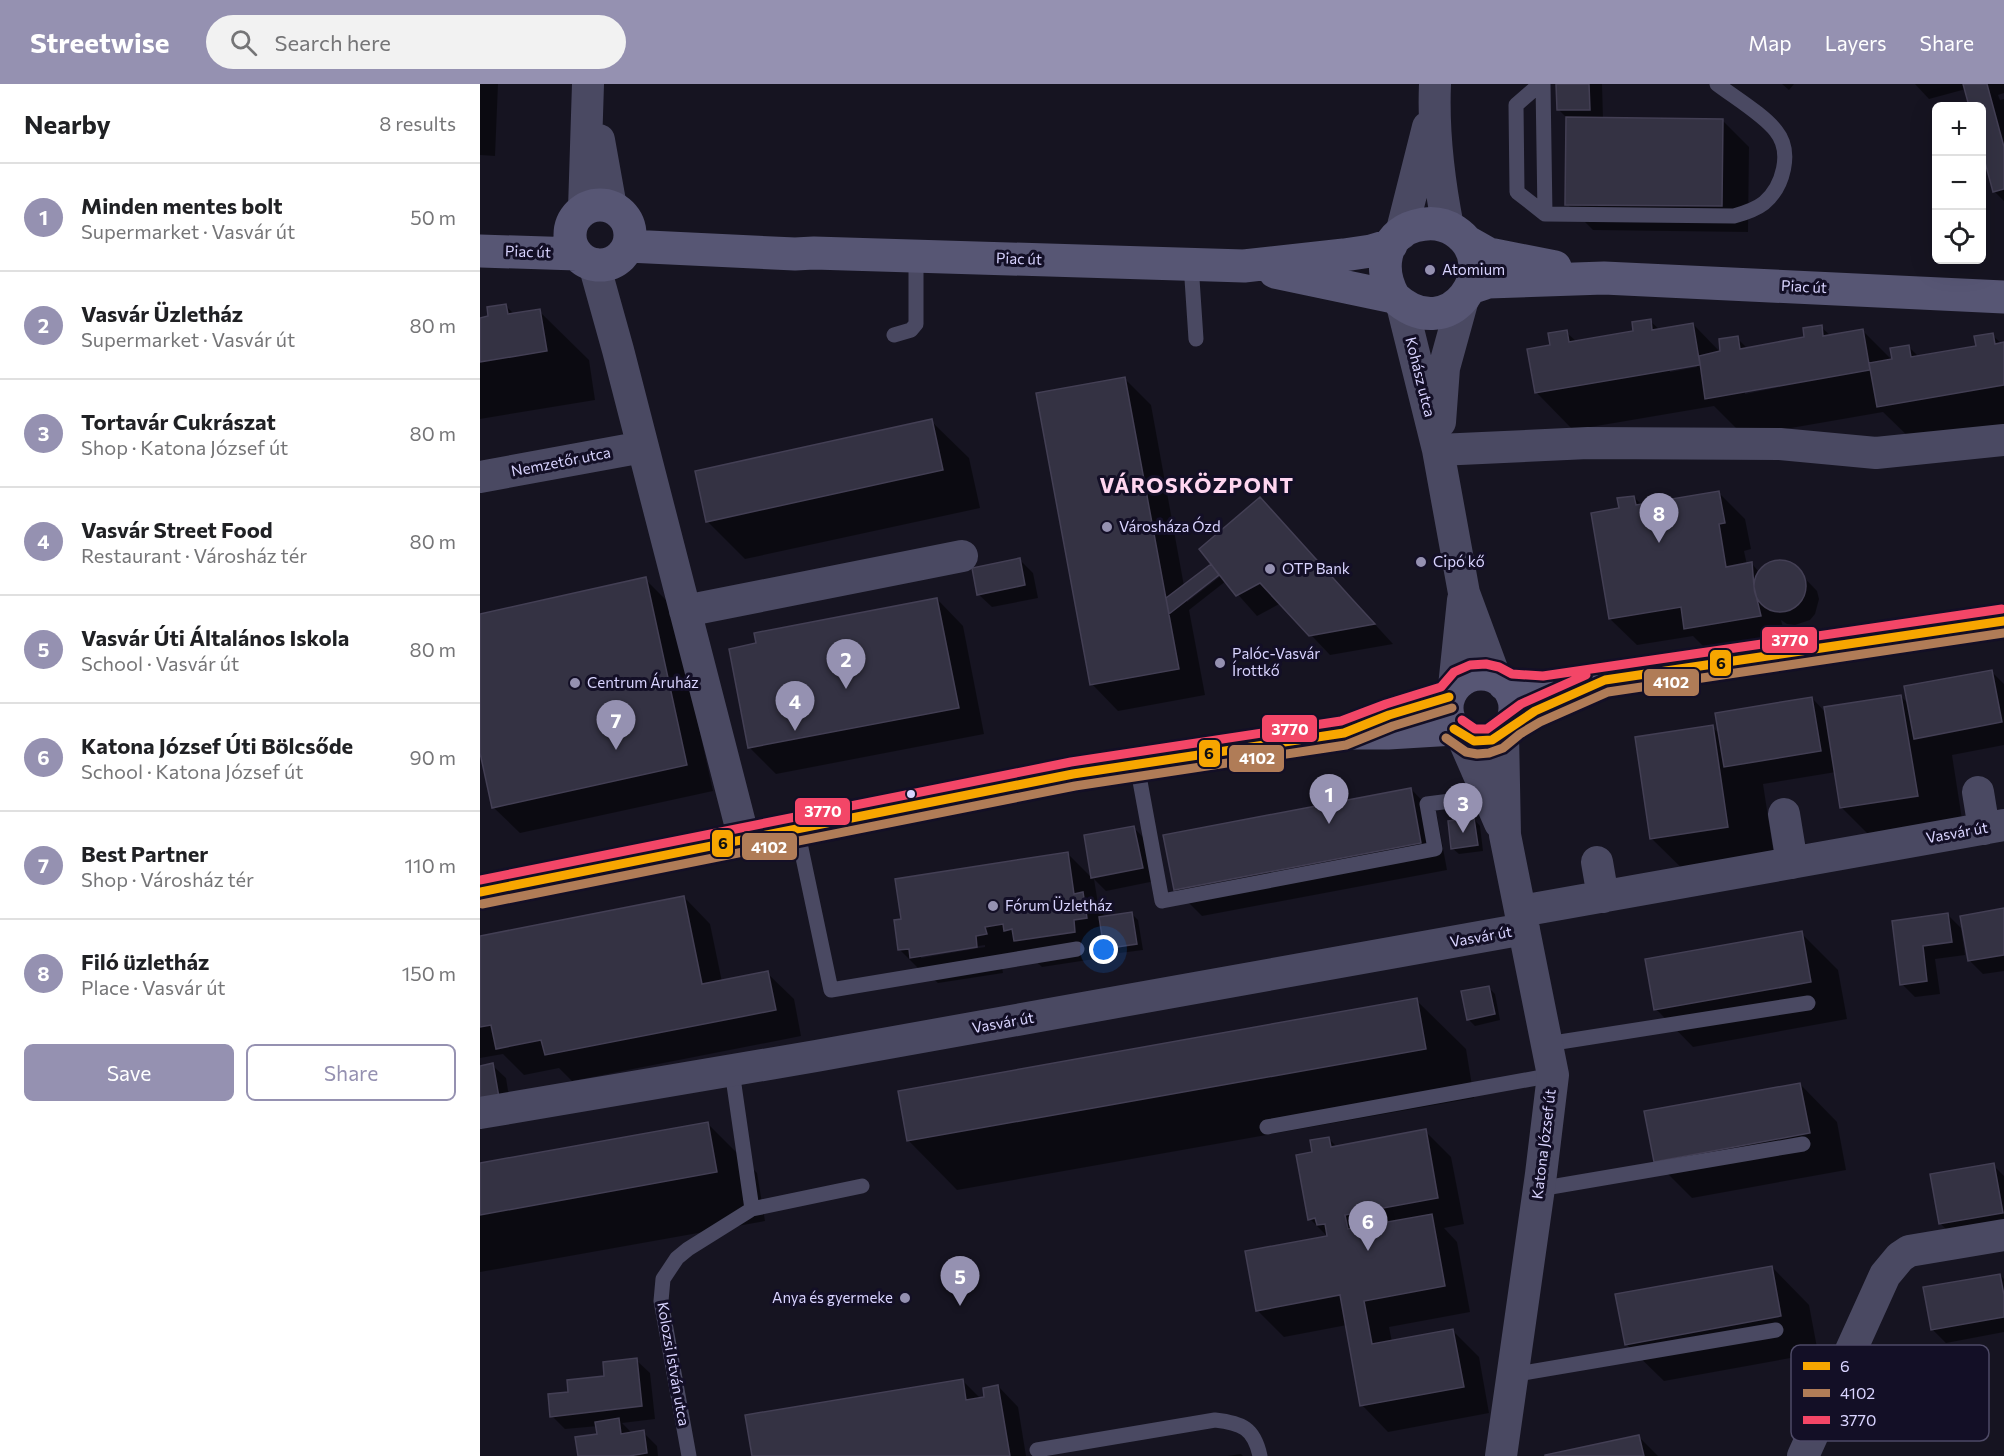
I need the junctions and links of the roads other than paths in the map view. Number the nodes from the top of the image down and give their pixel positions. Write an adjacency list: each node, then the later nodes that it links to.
1 (588, 84): 7 (street)
2 (1541, 84): 5 (lane); 5 (lane)
3 (1717, 84): 5 (lane)
4 (1435, 94): 6 (street); 8 (street)
5 (1545, 214)
6 (1457, 234): 8 (street); 14 (street); 15 (street)
7 (601, 237): 9 (street, Piac út); 10 (street, Piac út); 11 (street, Piac út); 21 (street)
8 (1396, 239): 13 (street); 17 (street)
9 (480, 242)
10 (480, 251)
11 (916, 256): 12 (street, Piac út); 18 (lane)
12 (1191, 264): 13 (street, Piac út); 19 (lane)
13 (1244, 266): 17 (street)
14 (1604, 278): 15 (street); 16 (street, Piac út)
15 (1467, 294): 17 (street); 22 (street, Kohász utca)
16 (2004, 297)
17 (1398, 301): 22 (street, Kohász utca)
18 (894, 335)
19 (1196, 339)
20 (2004, 440): 22 (street)
21 (643, 447): 23 (street, Nemzetőr utca); 26 (street)
22 (1438, 450): 25 (street, Kohász utca)
23 (480, 477)
24 (962, 556): 26 (street)
25 (1463, 602): 29 (street, Kohász utca); 30 (street)
26 (685, 611): 39 (street)
27 (2004, 621): 28 (street)
28 (1605, 680): 29 (street); 31 (street)
29 (1500, 681): 30 (street); 31 (street)
30 (1455, 712): 31 (street); 32 (street); 38 (street)
31 (1507, 729): 38 (street)
32 (1137, 765): 34 (lane); 37 (street)
33 (1978, 792): 36 (street)
34 (1474, 798)
35 (1784, 814): 41 (street)
36 (1994, 827): 41 (street, Vasvár út)
37 (797, 829): 39 (street); 45 (lane)
38 (1505, 835): 44 (street, Katona József út)
39 (744, 839): 42 (street)
40 (1597, 862): 43 (street)
41 (1792, 863): 43 (street, Vasvár út)
42 (480, 892)
43 (1603, 897): 44 (street, Vasvár út)
44 (1523, 920): 47 (street, Katona József út); 48 (street, Vasvár út)
45 (1077, 949)
46 (1809, 1003): 47 (lane)
47 (1547, 1044): 49 (street, Katona József út)
48 (732, 1071): 50 (street, Vasvár út); 55 (lane)
49 (1553, 1075): 51 (lane); 54 (street, Katona József út)
50 (480, 1113)
51 (1267, 1127)
52 (1803, 1144): 54 (lane)
53 (862, 1186): 55 (lane)
54 (1539, 1189): 59 (street, Katona József út)
55 (752, 1209): 62 (lane, Kolozsi István utca)
56 (2004, 1235): 58 (street)
57 (1776, 1330): 59 (lane)
58 (1854, 1345)
59 (1512, 1376): 64 (street, Katona József út)
60 (1810, 1441): 65 (street)
61 (1037, 1450): 63 (lane)
62 (689, 1456)
63 (1260, 1456)
64 (1501, 1456)
65 (1803, 1456)

